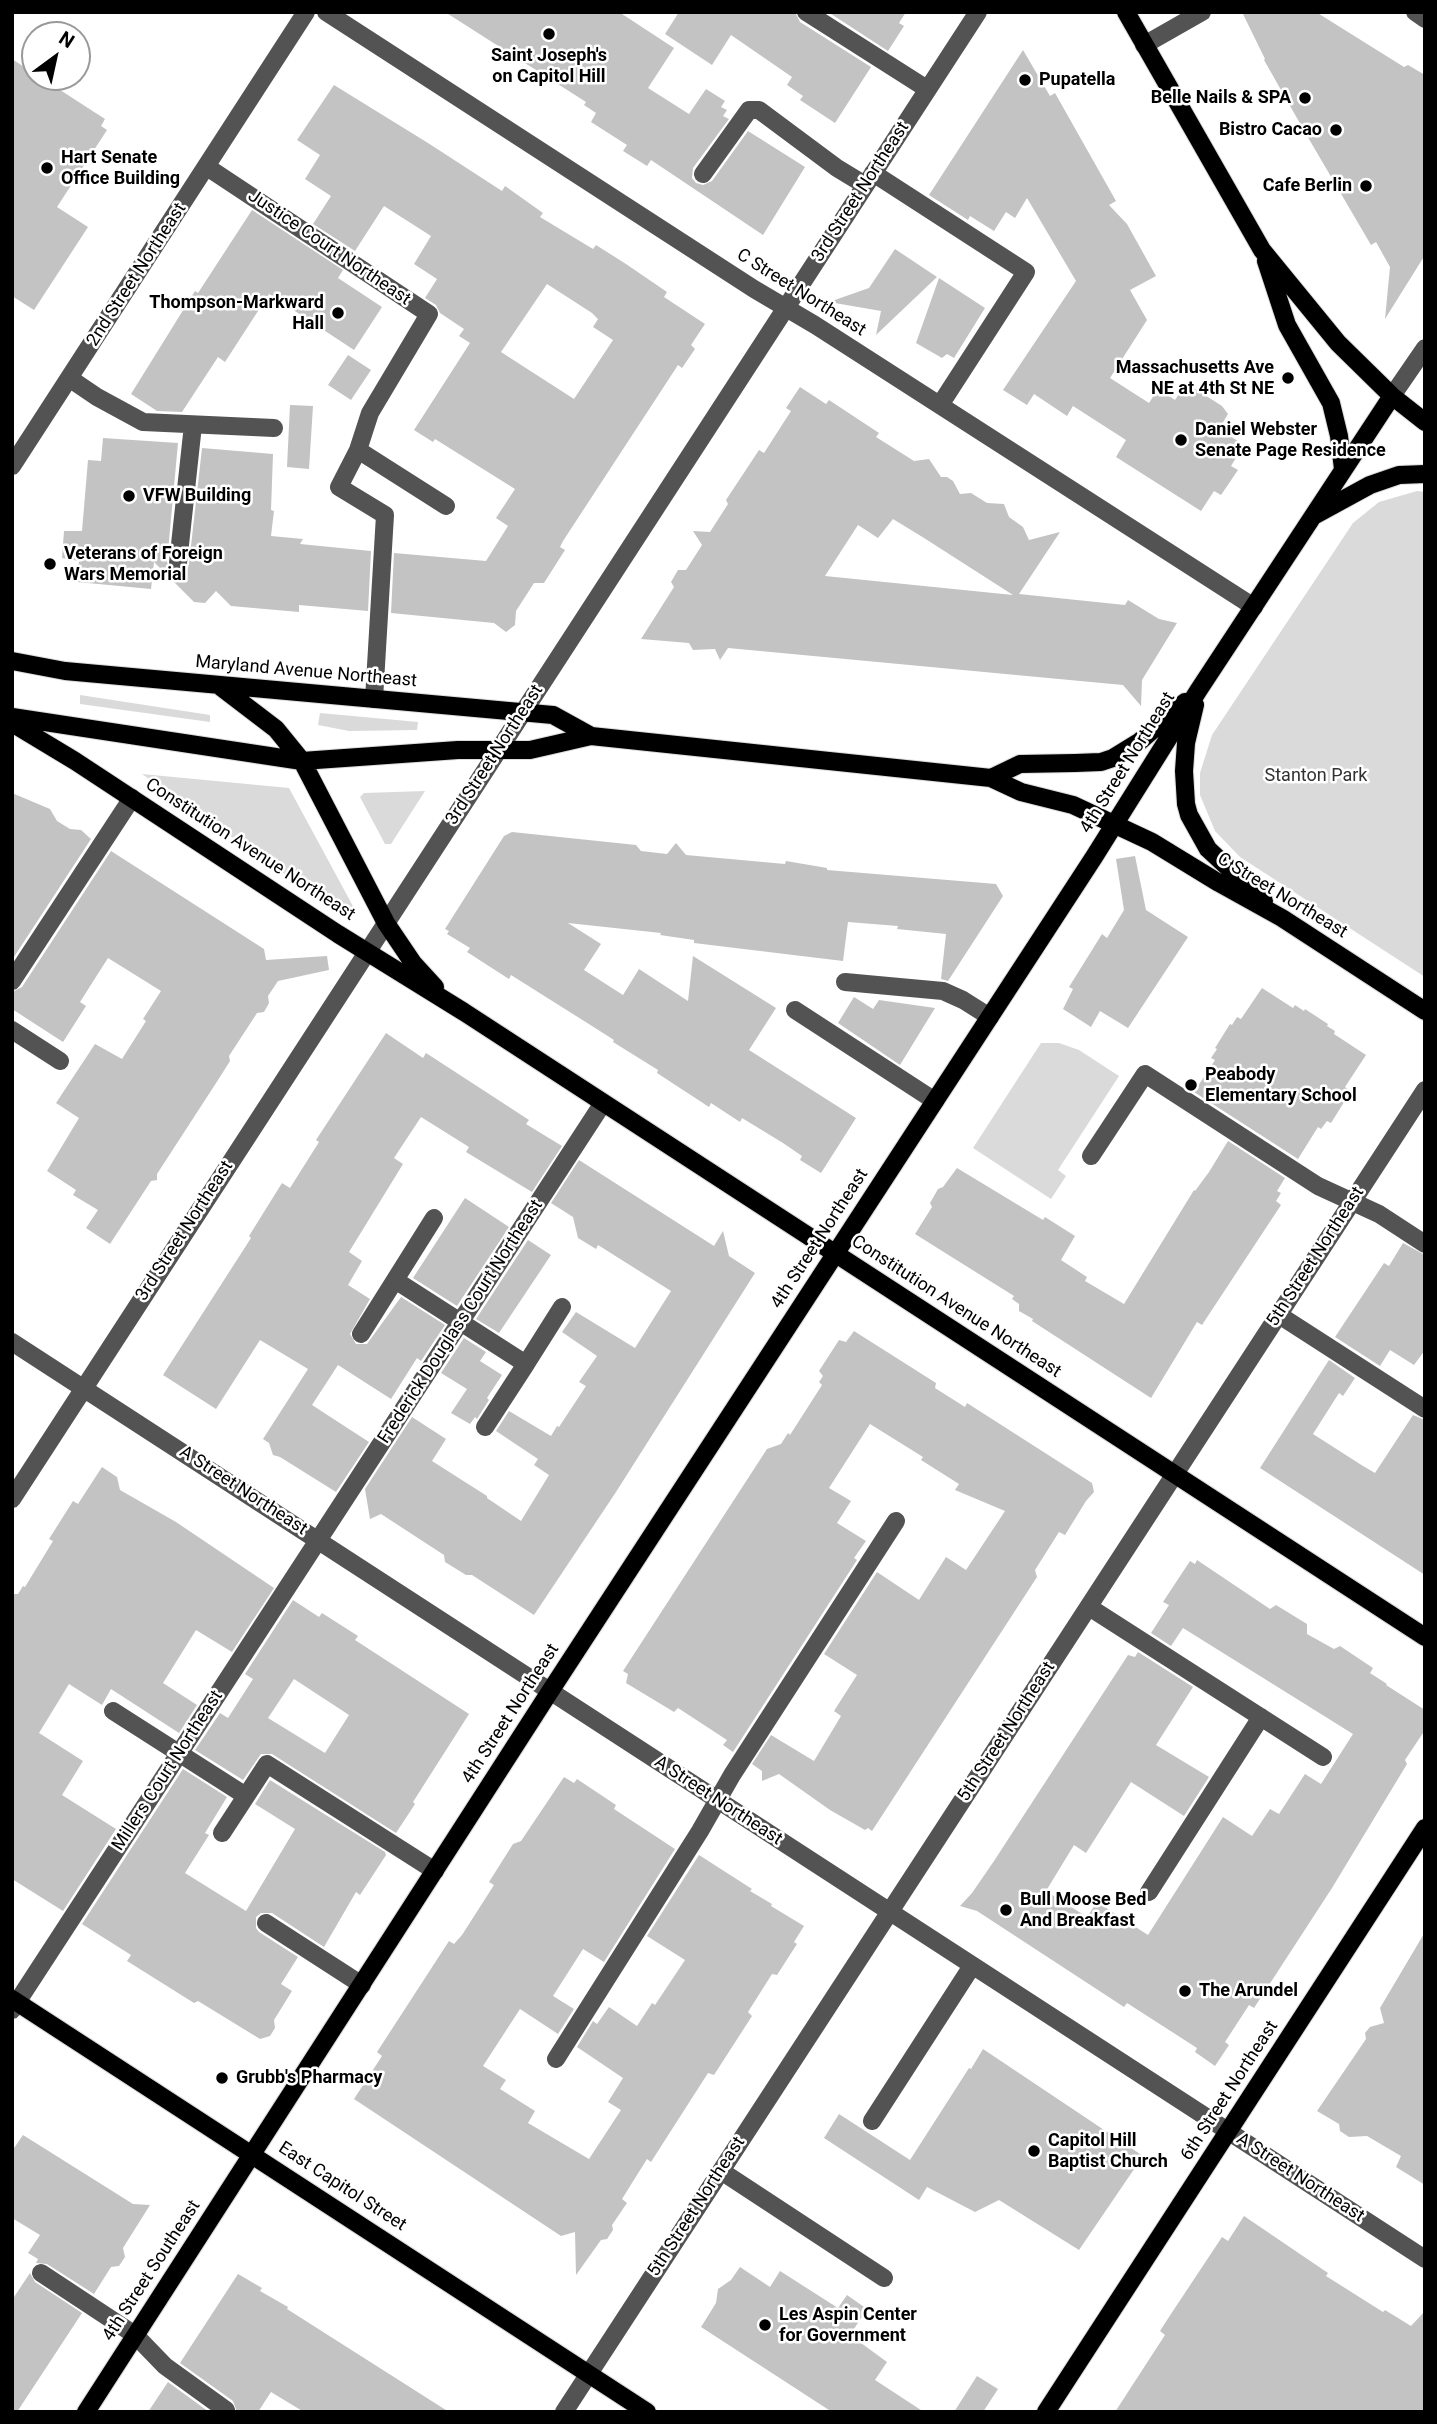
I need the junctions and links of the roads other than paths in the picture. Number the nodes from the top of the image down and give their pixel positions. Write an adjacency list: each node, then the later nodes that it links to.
1 (306, 12): 11 (street, 2nd Street Northeast)
2 (326, 12): 15 (street, C Street Northeast)
3 (806, 12): 10 (street)
4 (978, 12): 10 (street, 3rd Street Northeast)
5 (1126, 12): 9 (main road)
6 (1202, 12): 9 (street)
7 (1415, 12): 8 (street)
8 (1425, 19)
9 (1144, 45): 14 (main road)
10 (927, 89): 13 (street, 3rd Street Northeast)
11 (207, 167): 17 (street, 2nd Street Northeast); 23 (street, Justice Court Northeast)
12 (703, 174): 13 (street)
13 (869, 179): 15 (street, 3rd Street Northeast); 19 (street)
14 (1262, 250): 18 (main road); 25 (main road)
15 (786, 308): 19 (street, C Street Northeast); 35 (street, 3rd Street Northeast)
16 (1425, 348): 18 (street, 4th Street Northeast)
17 (69, 378): 21 (street); 24 (street, 2nd Street Northeast)
18 (1392, 396): 20 (main road); 25 (main road, 4th Street Northeast)
19 (940, 405): 30 (street, C Street Northeast)
20 (1425, 422)
21 (193, 425): 22 (street); 29 (street)
22 (274, 428)
23 (358, 450): 27 (street); 34 (street)
24 (12, 466)
25 (1343, 469): 28 (main road, 4th Street Northeast)
26 (1425, 474): 28 (main road)
27 (446, 506)
28 (1313, 517): 30 (main road, 4th Street Northeast)
29 (178, 563)
30 (1254, 607): 33 (main road, 4th Street Northeast)
31 (12, 661): 32 (main road, Maryland Avenue Northeast)
32 (220, 686): 34 (main road, Maryland Avenue Northeast); 40 (main road, Constitution Avenue Northeast)
33 (1198, 691): 41 (main road, Maryland Avenue Northeast); 43 (main road, 4th Street Northeast); 44 (main road)
34 (373, 699): 35 (main road, Maryland Avenue Northeast)
35 (523, 712): 38 (main road, Maryland Avenue Northeast); 39 (street, 3rd Street Northeast)
36 (12, 718): 40 (main road, Maryland Avenue Northeast)
37 (12, 723): 42 (main road, Constitution Avenue Northeast)
38 (591, 736): 39 (main road, Maryland Avenue Northeast); 41 (main road, Maryland Avenue Northeast)
39 (499, 749): 40 (main road, Maryland Avenue Northeast); 45 (street, 3rd Street Northeast)
40 (302, 761): 45 (main road, Constitution Avenue Northeast)
41 (991, 778): 43 (main road, Maryland Avenue Northeast)
42 (132, 798): 46 (main road, Constitution Avenue Northeast); 47 (street)
43 (1115, 823): 44 (main road, C Street Northeast); 52 (main road, 4th Street Northeast)
44 (1282, 918): 50 (main road, C Street Northeast)
45 (386, 923): 46 (street, 3rd Street Northeast); 51 (main road, Constitution Avenue Northeast)
46 (367, 952): 51 (main road, Constitution Avenue Northeast); 70 (street, 3rd Street Northeast)
47 (12, 981)
48 (845, 982): 52 (street)
49 (795, 1010): 56 (street)
50 (1425, 1011)
51 (464, 1012): 57 (main road, Constitution Avenue Northeast)
52 (990, 1017): 56 (main road, 4th Street Northeast)
53 (12, 1030): 54 (street)
54 (60, 1061)
55 (1425, 1090): 59 (street, 5th Street Northeast)
56 (935, 1101): 62 (main road, 4th Street Northeast)
57 (603, 1103): 62 (main road, Constitution Avenue Northeast); 66 (street, Frederick Douglass Court Northeast)
58 (1091, 1156): 59 (street)
59 (1352, 1202): 61 (street); 65 (street, 5th Street Northeast)
60 (434, 1219): 63 (street)
61 (1425, 1244)
62 (836, 1253): 73 (main road, Constitution Avenue Northeast); 79 (main road, 4th Street Northeast)
63 (395, 1280): 66 (street); 67 (street)
64 (562, 1307): 69 (street)
65 (1279, 1315): 71 (street); 73 (street, 5th Street Northeast)
66 (460, 1322): 69 (street); 76 (street, Frederick Douglass Court Northeast)
67 (361, 1334)
68 (12, 1342): 70 (street, A Street Northeast)
69 (526, 1364): 72 (street)
70 (84, 1388): 74 (street, 3rd Street Northeast); 76 (street, A Street Northeast)
71 (1425, 1409)
72 (485, 1427)
73 (1175, 1475): 77 (street, 5th Street Northeast); 78 (main road, Constitution Avenue Northeast)
74 (12, 1499)
75 (896, 1521): 85 (street)
76 (319, 1540): 79 (street, A Street Northeast); 82 (street, Millers Court Northeast)
77 (1089, 1607): 81 (street); 90 (street, 5th Street Northeast)
78 (1425, 1637)
79 (550, 1693): 85 (street, A Street Northeast); 88 (main road, 4th Street Northeast)
80 (113, 1711): 82 (street)
81 (1261, 1717): 83 (street); 89 (street)
82 (179, 1754): 84 (street); 94 (street, Millers Court Northeast)
83 (1324, 1756)
84 (246, 1796): 87 (street); 88 (street)
85 (717, 1801): 90 (street, A Street Northeast); 95 (street)
86 (1425, 1828): 97 (main road, 6th Street Northeast)
87 (222, 1833)
88 (435, 1871): 93 (main road, 4th Street Northeast)
89 (1149, 1892)
90 (890, 1913): 92 (street, A Street Northeast); 99 (street, 5th Street Northeast)
91 (266, 1923): 93 (street)
92 (972, 1966): 96 (street); 97 (street, A Street Northeast)
93 (362, 1985): 98 (main road, 4th Street Northeast)
94 (14, 2004): 98 (main road, East Capitol Street)
95 (556, 2059)
96 (872, 2122)
97 (1229, 2132): 100 (street, A Street Northeast); 109 (main road, 6th Street Northeast)
98 (253, 2154): 103 (main road, 4th Street Southeast); 104 (main road, East Capitol Street)
99 (721, 2171): 102 (street); 104 (street, 5th Street Northeast)
100 (1425, 2259)
101 (41, 2273): 103 (street)
102 (884, 2278)
103 (135, 2335): 105 (street); 106 (main road, 4th Street Southeast)
104 (589, 2374): 107 (street, 5th Street Northeast); 108 (main road, East Capitol Street)
105 (226, 2410)
106 (86, 2412)
107 (564, 2412)
108 (647, 2412)
109 (1046, 2412)

